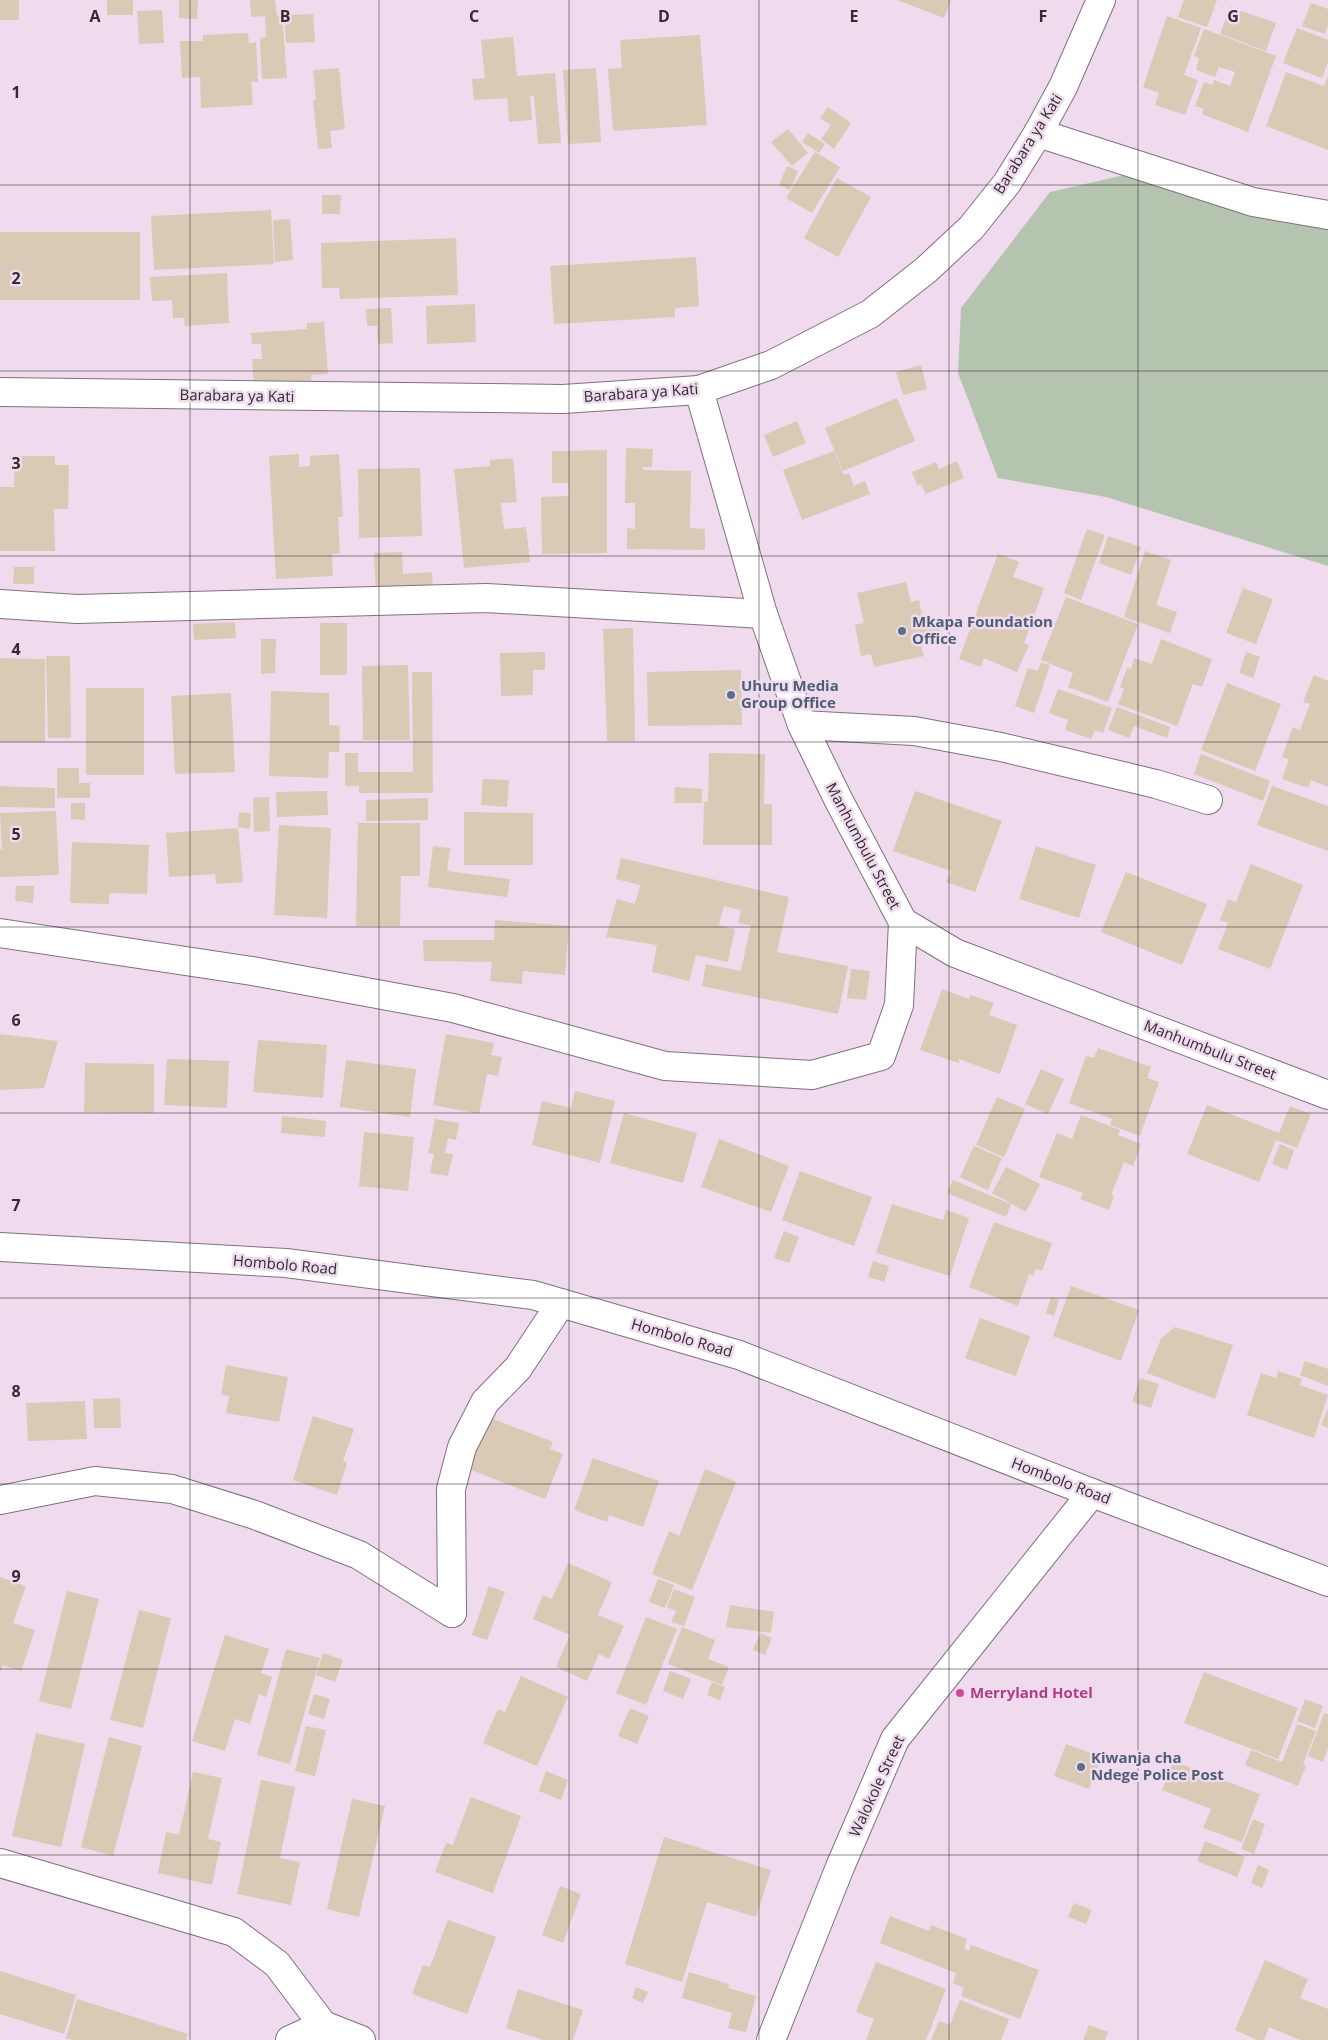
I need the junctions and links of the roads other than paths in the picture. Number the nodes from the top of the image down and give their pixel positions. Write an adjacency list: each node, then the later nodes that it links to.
1 (1101, 0): 2 (street, Barabara ya Kati)
2 (1038, 133): 3 (street); 4 (street, Barabara ya Kati)
3 (1328, 215)
4 (699, 390): 5 (street, Barabara ya Kati); 7 (street, Manhumbulu Street)
5 (0, 392)
6 (0, 604): 7 (street)
7 (763, 614): 8 (street, Manhumbulu Street)
8 (802, 725): 9 (street); 10 (street, Manhumbulu Street)
9 (1208, 800)
10 (903, 922): 11 (street); 12 (street, Manhumbulu Street)
11 (0, 933)
12 (1328, 1095)
13 (0, 1247): 14 (street, Hombolo Road)
14 (561, 1303): 15 (street, Hombolo Road); 16 (street)
15 (1092, 1493): 17 (street, Hombolo Road); 22 (street, Walokole Street)
16 (0, 1500)
17 (1328, 1582)
18 (0, 1863): 19 (street)
19 (323, 2025): 20 (street); 21 (street)
20 (290, 2040)
21 (361, 2040)
22 (771, 2040)

